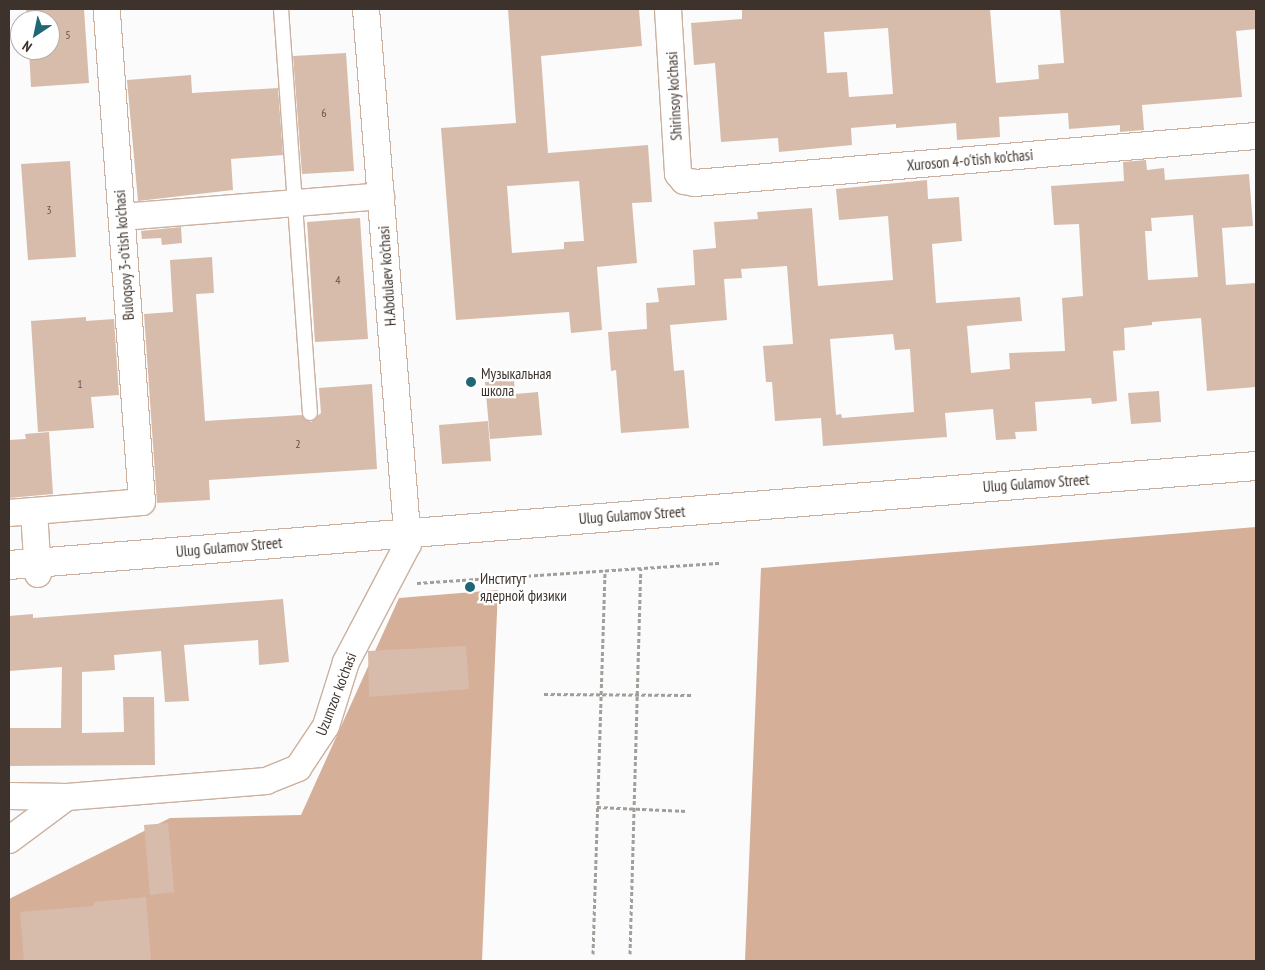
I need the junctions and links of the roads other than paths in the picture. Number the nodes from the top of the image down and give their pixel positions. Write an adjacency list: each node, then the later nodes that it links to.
1 (107, 9): 9 (street, Buloqsoy 3-o'tish ko'chasi)
2 (281, 9): 8 (lane)
3 (366, 9): 7 (street, H.Abdulaev ko'chasi)
4 (668, 9): 6 (street, Shirinsoy ko'chasi)
5 (1256, 136): 6 (street, Xuroson 4-o'tish ko'chasi)
6 (684, 181)
7 (381, 196): 8 (street); 14 (street, H.Abdulaev ko'chasi)
8 (295, 202): 9 (street); 10 (lane)
9 (122, 218): 13 (street, Buloqsoy 3-o'tish ko'chasi)
10 (310, 414)
11 (1256, 466): 14 (main road, Ulug Gulamov Street)
12 (1256, 481): 14 (main road, Ulug Gulamov Street)
13 (21, 512): 16 (street)
14 (408, 538): 16 (main road, Ulug Gulamov Street); 19 (street, Uzumzor ko'chasi)
15 (9, 566): 16 (main road, Ulug Gulamov Street)
16 (38, 569): 17 (main road, Ulug Gulamov Street)
17 (9, 577)
18 (9, 796): 19 (street, Uzumzor ko'chasi)
19 (67, 797): 20 (street)
20 (9, 840)

